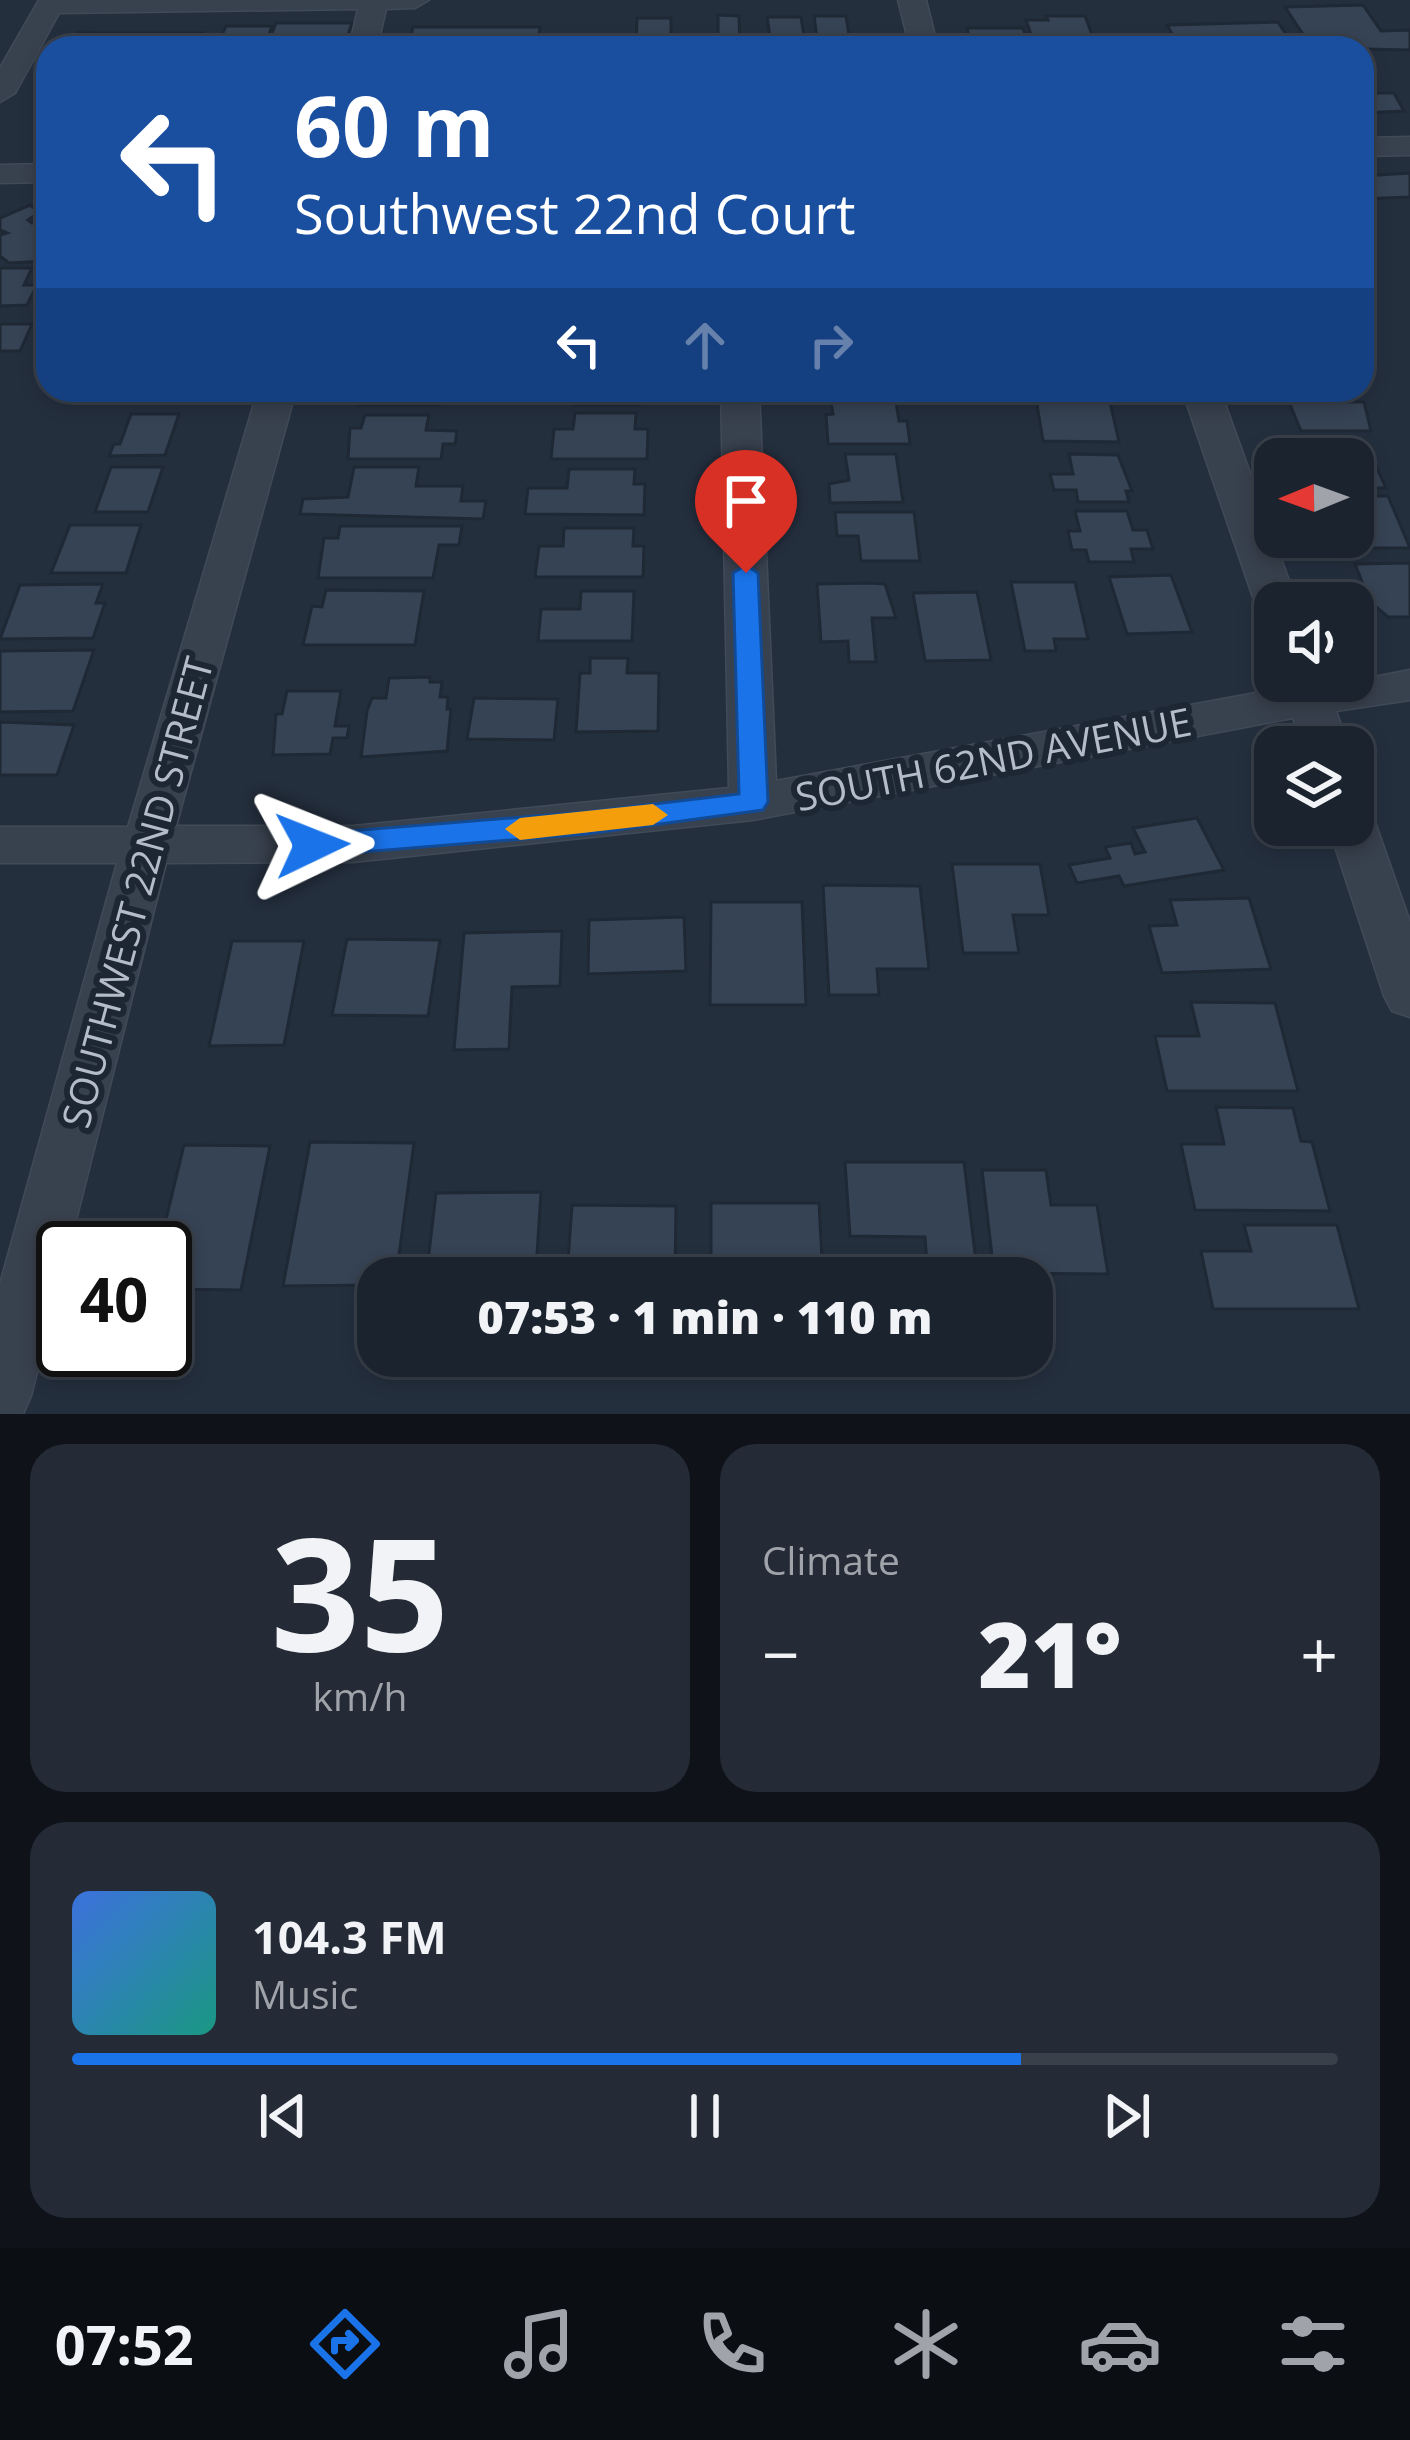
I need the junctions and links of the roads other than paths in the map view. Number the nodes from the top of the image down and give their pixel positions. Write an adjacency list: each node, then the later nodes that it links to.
1 (415, 0): 3 (street)
2 (912, 0): 6 (street)
3 (374, 1): 4 (street); 5 (street)
4 (51, 2): 7 (street)
5 (366, 36)
6 (921, 36)
7 (0, 93)
8 (1410, 146): 9 (street)
9 (1374, 147)
10 (36, 173): 11 (street)
11 (0, 174)
12 (274, 402): 22 (street, SOUTHWEST 22ND STREET)
13 (740, 402): 19 (street)
14 (1205, 402): 15 (street)
15 (1269, 582)
16 (1410, 685): 17 (street, SOUTH 62ND AVENUE)
17 (1374, 687)
18 (1254, 701): 19 (street, SOUTH 62ND AVENUE)
19 (753, 802): 22 (street, SOUTH 62ND AVENUE)
20 (0, 845): 22 (street, SOUTH 62ND AVENUE)
21 (1359, 846): 23 (street)
22 (146, 847): 24 (street, SOUTHWEST 22ND STREET)
23 (1410, 996)
24 (0, 1396)

